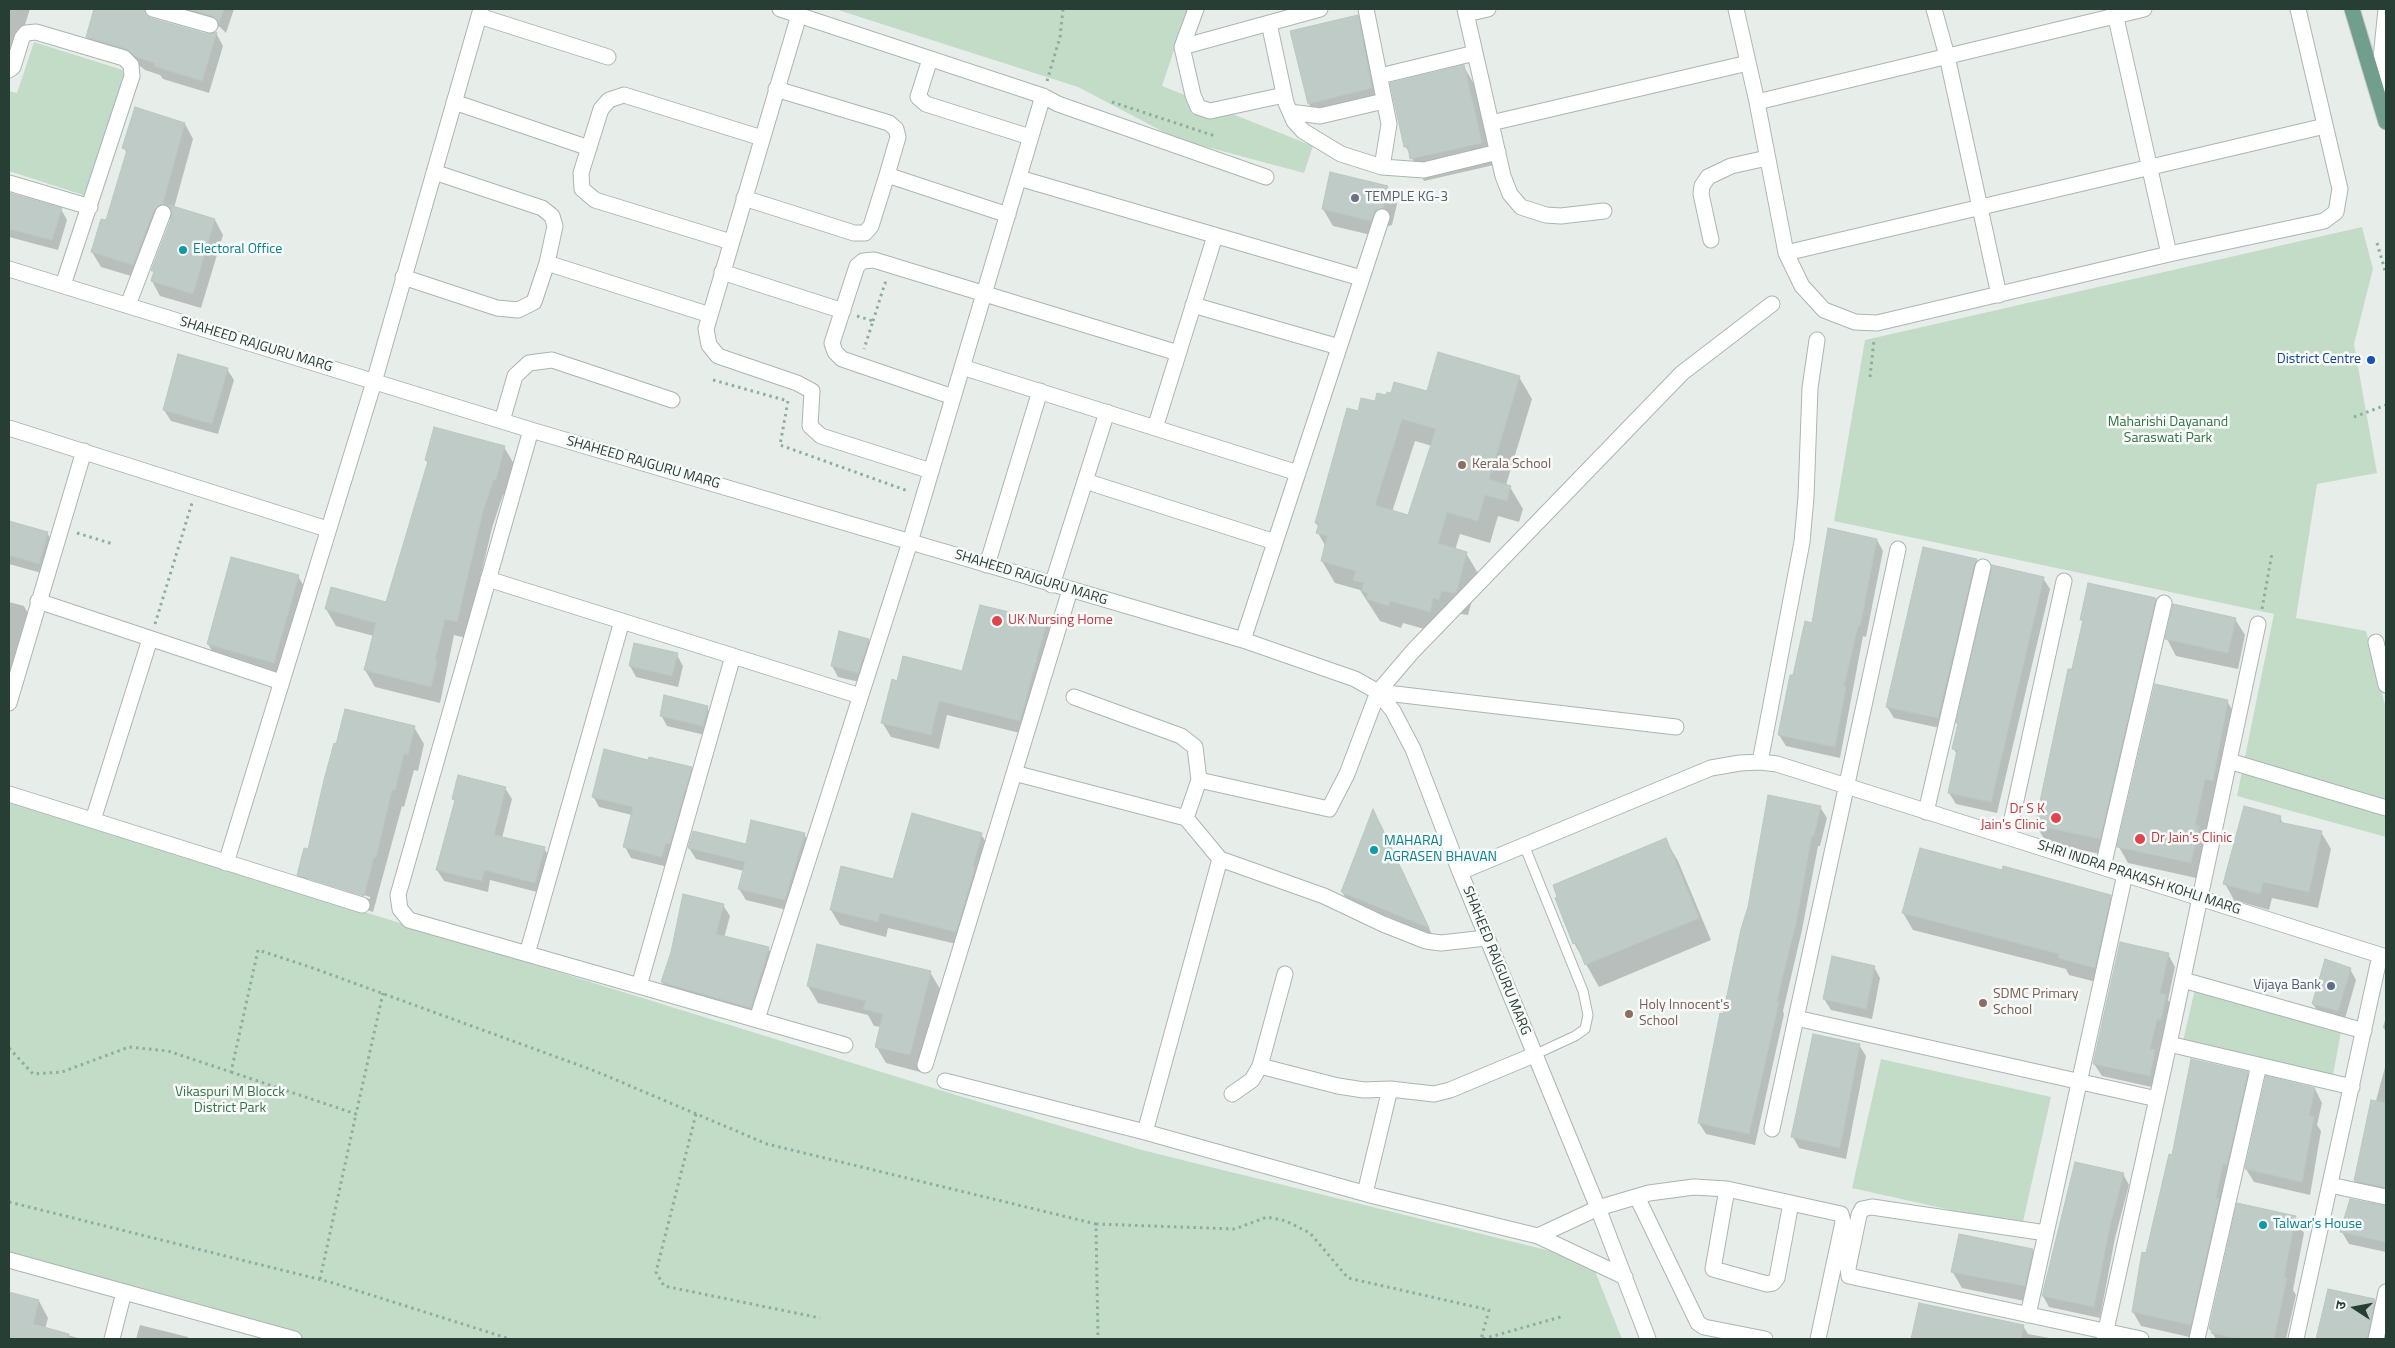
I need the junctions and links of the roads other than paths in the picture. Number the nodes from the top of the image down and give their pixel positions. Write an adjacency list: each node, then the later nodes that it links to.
1 (153, 9): 18 (street)
2 (780, 9): 16 (street)
3 (1196, 9): 19 (street)
4 (1320, 9): 17 (street)
5 (1366, 9): 26 (street)
6 (1488, 9): 13 (street)
7 (1736, 9): 24 (street)
8 (1934, 9): 21 (street)
9 (2144, 9): 15 (street)
10 (2298, 9): 37 (street)
11 (2352, 9): 27 (main road)
12 (2386, 9): 27 (street)
13 (1465, 11): 20 (street)
14 (480, 12): 22 (street); 32 (street)
15 (2114, 12): 21 (street); 44 (street)
16 (799, 15): 23 (street); 28 (street)
17 (1269, 23): 19 (street); 30 (street)
18 (210, 25)
19 (1182, 47): 30 (street)
20 (1475, 53): 26 (street); 36 (street)
21 (1947, 56): 33 (street); 52 (street)
22 (608, 57)
23 (930, 59): 29 (street); 39 (street)
24 (1748, 63): 33 (street); 36 (street)
25 (9, 70): 51 (street)
26 (1380, 76): 31 (street)
27 (2378, 88): 35 (main road)
28 (776, 89): 38 (street); 46 (street)
29 (1043, 96): 39 (street); 47 (street)
30 (1284, 96): 34 (street)
31 (1384, 101): 34 (street); 43 (street)
32 (454, 102): 40 (street); 45 (street)
33 (1756, 102): 42 (street)
34 (1290, 112): 43 (street)
35 (2386, 122)
36 (1491, 123): 41 (street)
37 (2325, 126): 44 (street); 61 (street)
38 (762, 138): 40 (street); 50 (street)
39 (1030, 138): 48 (street)
40 (589, 148): 59 (street)
41 (1498, 152): 43 (street); 53 (street)
42 (1767, 158): 58 (street); 60 (street)
43 (1382, 166)
44 (2149, 168): 52 (street); 61 (street)
45 (434, 172): 62 (street); 65 (street)
46 (887, 176): 50 (street); 55 (street)
47 (1266, 177)
48 (1018, 178): 55 (street); 57 (street)
49 (9, 183): 51 (street)
50 (744, 198): 59 (street)
51 (90, 207): 67 (street)
52 (1981, 207): 60 (street); 69 (street)
53 (1604, 211)
54 (163, 213): 72 (street)
55 (1008, 215): 68 (street)
56 (1382, 217): 66 (street)
57 (1215, 236): 66 (street); 71 (street)
58 (1711, 240)
59 (731, 242): 64 (street)
60 (1786, 253): 69 (street)
61 (2169, 254): 69 (street)
62 (547, 262): 65 (street); 74 (street)
63 (9, 269): 67 (street, SHAHEED RAJGURU MARG)
64 (722, 272): 73 (street); 74 (street)
65 (404, 277): 79 (street)
66 (1362, 278): 76 (street)
67 (63, 285): 72 (street, SHAHEED RAJGURU MARG)
68 (984, 295): 73 (street); 77 (street); 78 (street)
69 (1999, 295)
70 (1772, 304): 112 (street)
71 (1193, 305): 76 (street); 77 (street)
72 (128, 306): 79 (street, SHAHEED RAJGURU MARG)
73 (843, 311): 81 (street)
74 (710, 315): 89 (street)
75 (1817, 340): 118 (street)
76 (1339, 347): 90 (street)
77 (1178, 353): 86 (street)
78 (962, 366): 80 (street); 81 (street)
79 (374, 382): 84 (street, SHAHEED RAJGURU MARG); 92 (street)
80 (1040, 391): 83 (street); 96 (street)
81 (953, 397): 89 (street)
82 (672, 400): 84 (street)
83 (1106, 412): 86 (street); 91 (street)
84 (502, 421): 87 (street, SHAHEED RAJGURU MARG)
85 (9, 428): 88 (street)
86 (1155, 428): 90 (street)
87 (531, 430): 93 (street, SHAHEED RAJGURU MARG); 98 (street)
88 (84, 451): 92 (street); 102 (street)
89 (931, 471): 93 (street)
90 (1298, 473): 94 (street)
91 (1085, 481): 94 (street); 100 (street)
92 (328, 529): 110 (street)
93 (910, 542): 96 (street, SHAHEED RAJGURU MARG); 113 (street)
94 (1275, 542): 107 (street)
95 (1898, 549): 121 (street)
96 (987, 565): 100 (street, SHAHEED RAJGURU MARG)
97 (1983, 568): 124 (street)
98 (488, 579): 104 (street); 137 (street)
99 (2064, 582): 127 (street)
100 (1052, 585): 101 (street, SHAHEED RAJGURU MARG)
101 (1070, 590): 107 (street, SHAHEED RAJGURU MARG); 119 (street)
102 (38, 601): 106 (street); 115 (street)
103 (2164, 603): 131 (street)
104 (622, 621): 109 (street); 137 (street)
105 (2258, 624): 117 (street)
106 (150, 639): 110 (street); 126 (street)
107 (1243, 640): 112 (street, SHAHEED RAJGURU MARG)
108 (2376, 642): 111 (street)
109 (733, 656): 113 (street); 141 (street)
110 (281, 682): 130 (street)
111 (2386, 685)
112 (1378, 692): 116 (street); 120 (street); 132 (street, SHAHEED RAJGURU MARG)
113 (860, 696): 143 (street)
114 (1074, 697): 120 (street)
115 (9, 703)
116 (1676, 728)
117 (2229, 761): 123 (street); 134 (street)
118 (1760, 762): 121 (street, SHRI INDRA PRAKASH KOHLI MARG); 128 (street, SHRI INDRA PRAKASH KOHLI MARG)
119 (1014, 773): 125 (street); 148 (street)
120 (1199, 780): 125 (street)
121 (1847, 786): 124 (street, SHRI INDRA PRAKASH KOHLI MARG); 142 (street)
122 (9, 794): 126 (street)
123 (2386, 808)
124 (1926, 812): 127 (street, SHRI INDRA PRAKASH KOHLI MARG)
125 (1186, 818): 129 (street)
126 (93, 820): 130 (street)
127 (2008, 837): 131 (street, SHRI INDRA PRAKASH KOHLI MARG)
128 (1524, 845): 132 (street, SHRI INDRA PRAKASH KOHLI MARG); 147 (lane)
129 (1220, 859): 136 (street); 158 (street)
130 (226, 862): 135 (street)
131 (2102, 867): 133 (street, SHRI INDRA PRAKASH KOHLI MARG)
132 (1460, 872): 136 (street, SHAHEED RAJGURU MARG)
133 (2126, 874): 134 (street, SHRI INDRA PRAKASH KOHLI MARG); 152 (street)
134 (2200, 898): 138 (street, SHRI INDRA PRAKASH KOHLI MARG); 140 (street)
135 (362, 905)
136 (1486, 938): 147 (street, SHAHEED RAJGURU MARG)
137 (527, 954): 141 (street)
138 (2383, 956): 144 (street)
139 (1285, 974): 150 (street)
140 (2182, 980): 144 (street); 145 (street)
141 (639, 986): 143 (street)
142 (1796, 1018): 152 (street); 157 (street)
143 (757, 1020): 146 (street)
144 (2364, 1031): 153 (street)
145 (2169, 1044): 149 (street); 156 (street)
146 (845, 1045)
147 (1534, 1055): 154 (street); 165 (street, SHAHEED RAJGURU MARG)
148 (925, 1064)
149 (2258, 1065): 153 (street); 181 (street)
150 (1260, 1066): 154 (street); 155 (street)
151 (945, 1081): 158 (street)
152 (2079, 1083): 156 (street); 166 (street)
153 (2352, 1087): 159 (street)
154 (1390, 1089): 161 (street)
155 (1232, 1094)
156 (2157, 1099): 174 (street)
157 (1772, 1129)
158 (1144, 1132): 161 (street)
159 (2330, 1185): 163 (street); 182 (street)
160 (1727, 1189): 162 (street); 164 (street); 164 (street)
161 (1365, 1193): 167 (street)
162 (1637, 1197): 165 (street); 178 (street)
163 (2386, 1197)
164 (1791, 1203): 179 (street)
165 (1598, 1208): 167 (street); 169 (street, SHAHEED RAJGURU MARG)
166 (2046, 1233): 172 (street); 172 (street)
167 (1538, 1236): 169 (street)
168 (9, 1260): 170 (street)
169 (1625, 1277): 177 (street, SHAHEED RAJGURU MARG)
170 (124, 1292): 173 (street); 175 (street)
171 (2386, 1292): 183 (street)
172 (2028, 1315): 174 (street)
173 (245, 1333): 176 (street)
174 (2104, 1335): 180 (street)
175 (112, 1339)
176 (294, 1339)
177 (1648, 1339)
178 (1765, 1339)
179 (1818, 1339)
180 (2141, 1339)
181 (2197, 1339)
182 (2296, 1339)
183 (2376, 1339)

